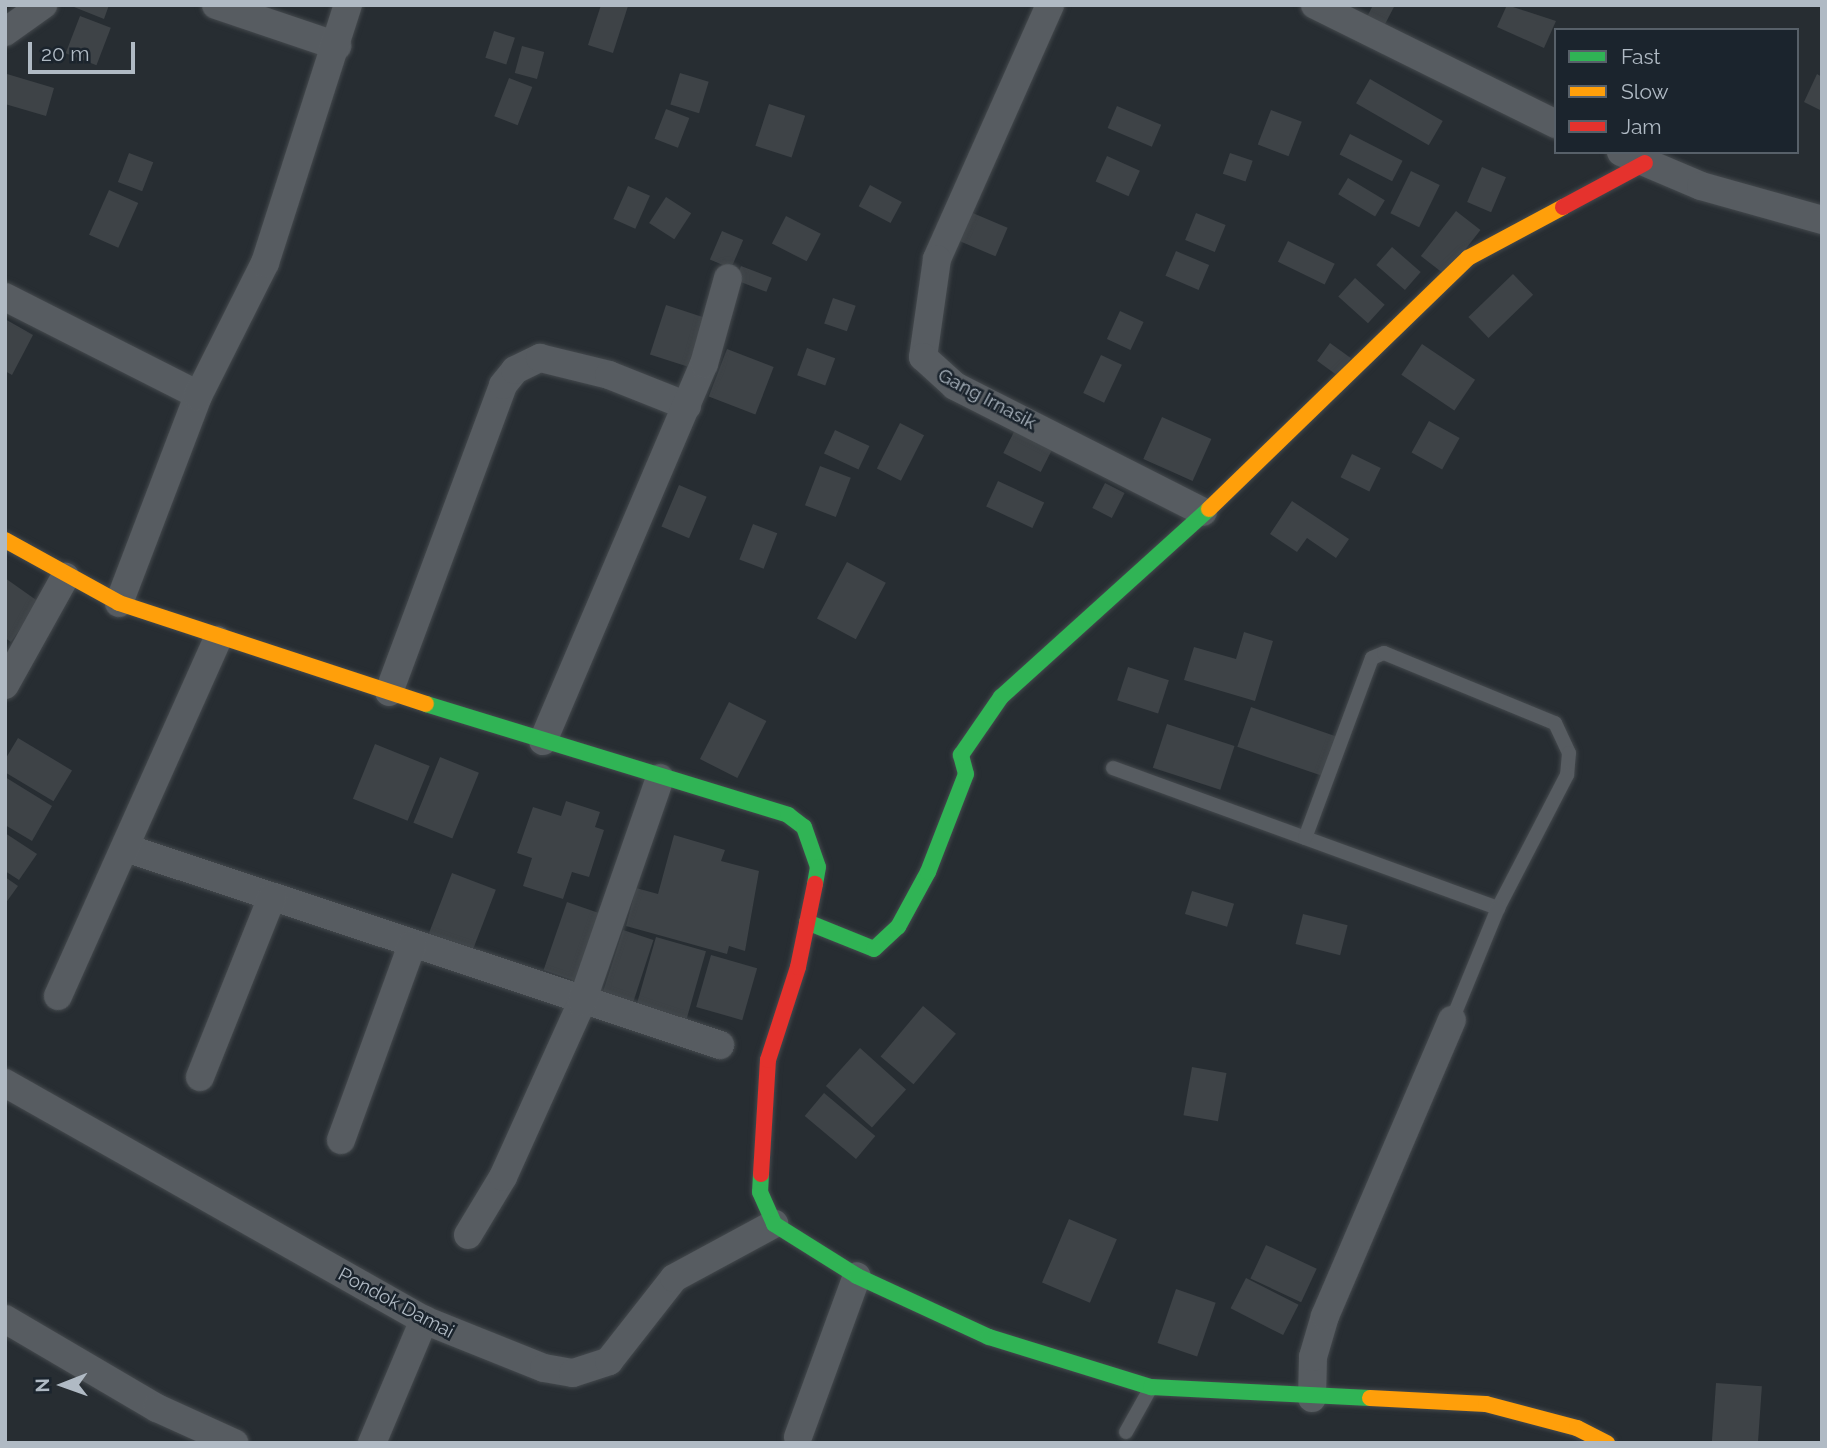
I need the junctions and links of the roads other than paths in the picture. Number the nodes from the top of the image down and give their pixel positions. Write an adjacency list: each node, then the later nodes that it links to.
1 (43, 5): 6 (street)
2 (216, 5): 7 (street)
3 (348, 5): 7 (street)
4 (1050, 5): 15 (street, Gang Irnasik)
5 (1315, 5): 8 (street)
6 (10, 24)
7 (337, 46): 18 (street)
8 (1554, 123)
9 (1633, 158): 10 (street); 15 (street)
10 (1822, 220)
11 (728, 278): 14 (street)
12 (5, 297): 13 (street)
13 (188, 390)
14 (687, 406): 21 (street); 22 (street)
15 (1203, 512): 29 (street)
16 (5, 540): 17 (street)
17 (65, 577): 18 (street); 20 (street)
18 (120, 603): 19 (street)
19 (217, 640): 21 (street); 26 (street)
20 (5, 685)
21 (389, 692): 22 (street)
22 (543, 741): 24 (street)
23 (1113, 768): 25 (lane)
24 (660, 778): 29 (street); 32 (street)
25 (1305, 838): 28 (lane); 28 (lane)
26 (126, 848): 27 (street); 31 (street)
27 (272, 897): 30 (street); 35 (street)
28 (1498, 908): 33 (lane)
29 (807, 922): 38 (street)
30 (412, 945): 32 (street); 37 (street)
31 (58, 996)
32 (582, 1002): 34 (street); 39 (street)
33 (1452, 1020): 44 (street)
34 (720, 1045)
35 (200, 1077)
36 (5, 1083): 42 (street, Pondok Damai)
37 (341, 1140)
38 (774, 1224): 40 (street); 42 (street, Pondok Damai)
39 (468, 1235)
40 (857, 1276): 43 (street); 46 (street)
41 (5, 1319): 47 (street)
42 (424, 1320): 48 (street)
43 (1151, 1387): 44 (street); 45 (lane)
44 (1312, 1398): 49 (street)
45 (1126, 1432)
46 (798, 1437)
47 (234, 1443)
48 (372, 1443)
49 (1607, 1443)

